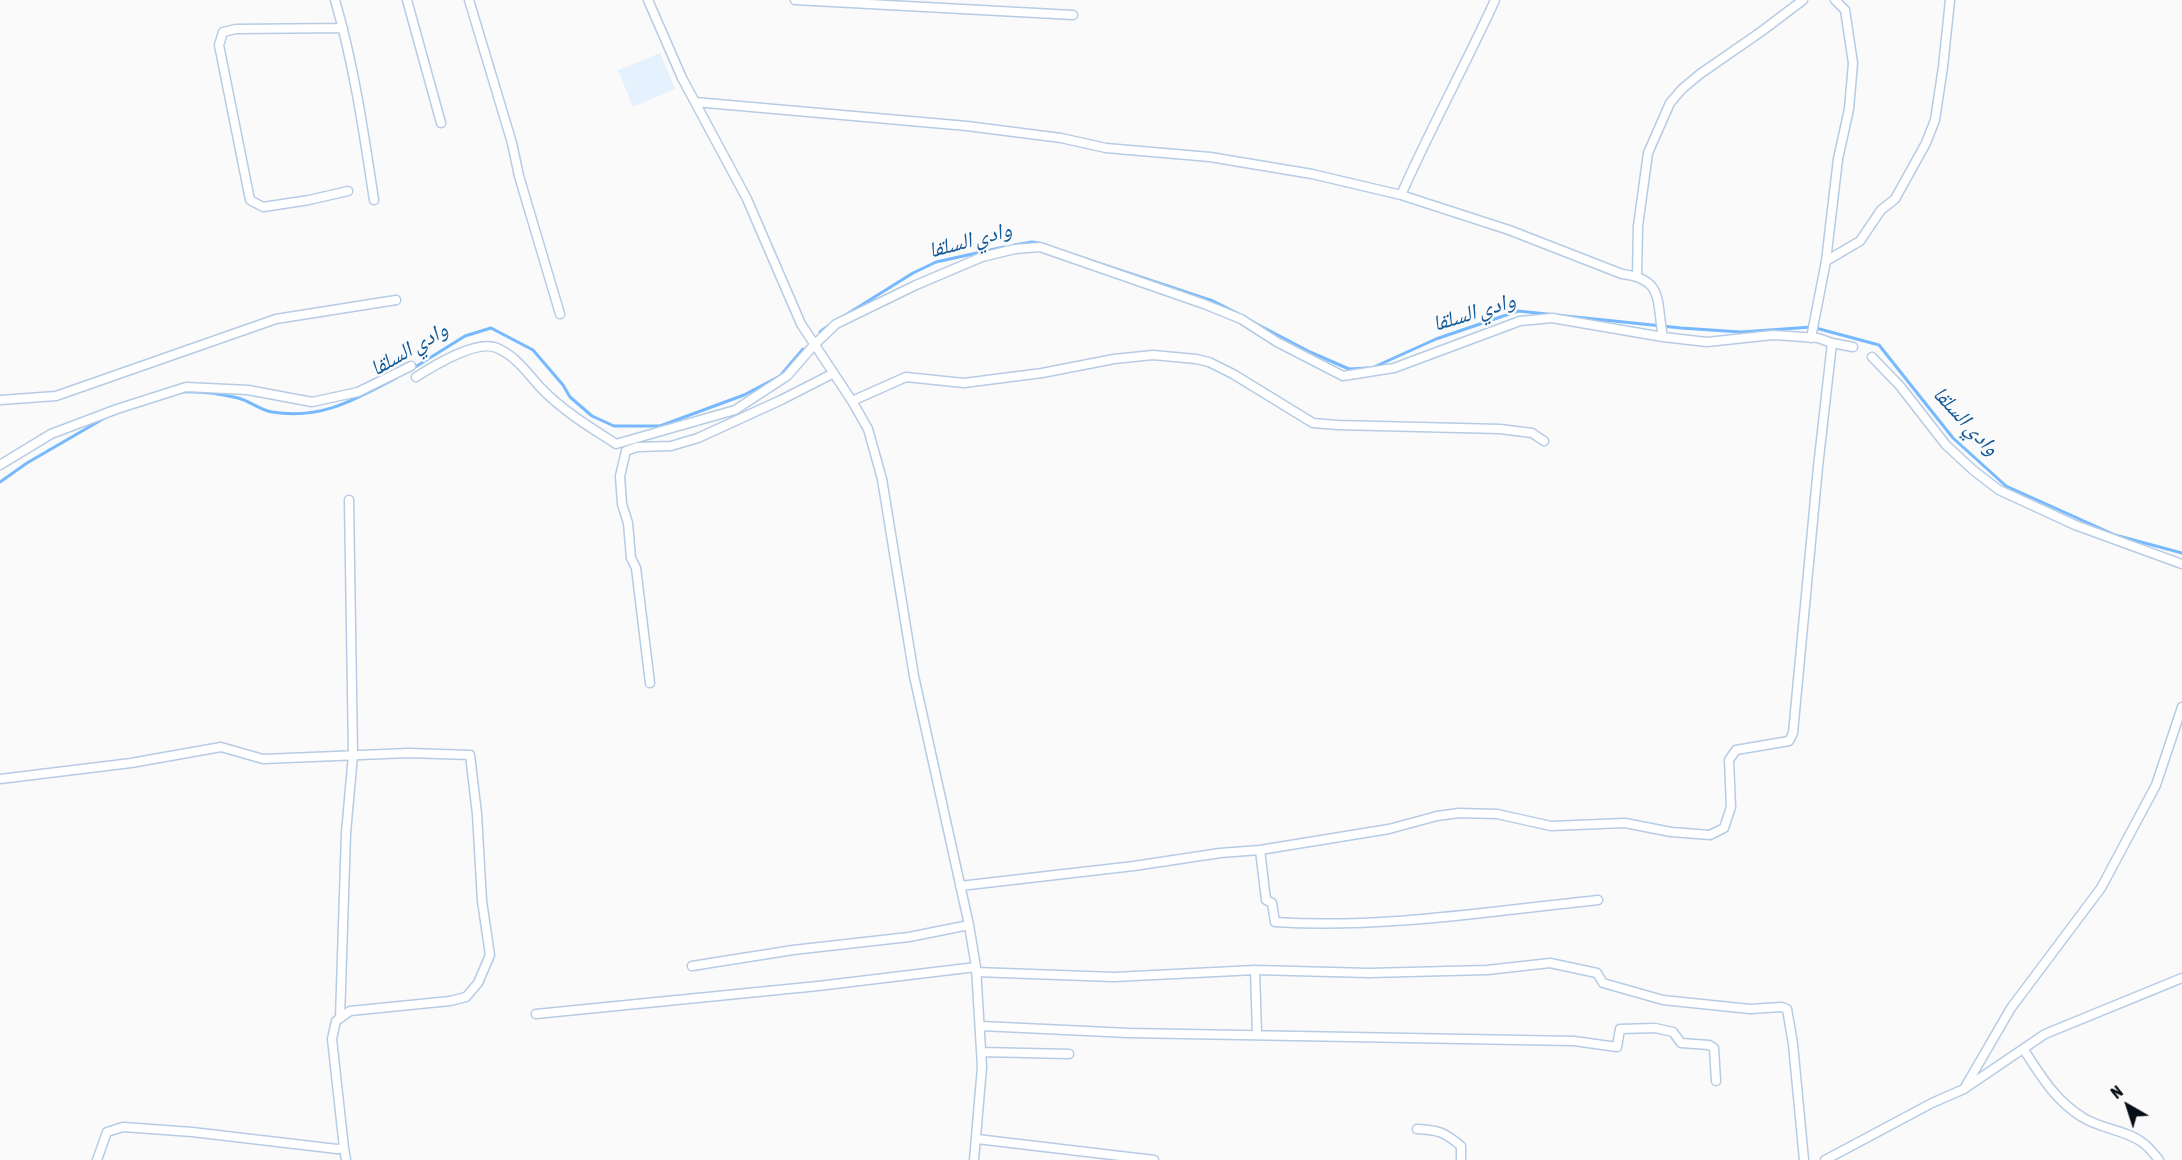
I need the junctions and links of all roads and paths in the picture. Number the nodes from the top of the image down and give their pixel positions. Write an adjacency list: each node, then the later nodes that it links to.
1 (335, 0): 11 (street)
2 (407, 0): 13 (street)
3 (469, 0): 20 (street)
4 (648, 0): 12 (street)
5 (795, 0): 10 (street)
6 (1495, 0): 15 (street)
7 (1803, 0): 18 (street)
8 (1835, 0): 17 (street)
9 (1950, 0): 17 (street)
10 (1073, 15)
11 (343, 28): 14 (street); 16 (street)
12 (695, 102): 15 (street); 24 (street)
13 (441, 123)
14 (348, 191)
15 (1401, 195): 18 (street)
16 (374, 200)
17 (1826, 261): 22 (street)
18 (1637, 276): 21 (street)
19 (396, 300): 30 (street)
20 (560, 314)
21 (1663, 337): 22 (street); 24 (street)
22 (1811, 338): 23 (street)
23 (1832, 343): 25 (street); 42 (street)
24 (814, 345): 28 (street); 29 (street)
25 (1853, 348)
26 (1872, 357): 35 (street)
27 (411, 366): 33 (street)
28 (832, 374): 31 (street); 36 (street)
29 (416, 377)
30 (0, 400)
31 (852, 401): 32 (street); 43 (street)
32 (1544, 441)
33 (0, 465)
34 (349, 500): 40 (street)
35 (2182, 564)
36 (650, 683)
37 (2182, 707): 38 (street)
38 (2176, 725): 39 (street); 58 (street)
39 (2182, 733)
40 (353, 755): 41 (street); 51 (street); 51 (street)
41 (0, 779)
42 (1260, 850): 43 (street); 44 (street)
43 (960, 886): 45 (street)
44 (1598, 900)
45 (969, 925): 46 (street); 47 (street)
46 (692, 966)
47 (976, 970): 48 (street); 50 (street); 52 (street)
48 (1255, 970): 53 (street); 67 (street)
49 (2182, 978): 54 (street)
50 (536, 1014)
51 (340, 1018): 61 (street)
52 (981, 1026): 53 (street); 55 (street)
53 (1257, 1034): 57 (street)
54 (2024, 1050): 58 (street); 69 (street)
55 (982, 1052): 56 (street); 60 (street)
56 (1069, 1054)
57 (1716, 1081)
58 (1964, 1089): 68 (street)
59 (1417, 1129): 66 (street)
60 (977, 1139): 64 (street); 65 (street)
61 (344, 1148): 62 (street); 63 (street)
62 (98, 1160)
63 (346, 1160)
64 (974, 1160)
65 (1154, 1160)
66 (1461, 1160)
67 (1804, 1160)
68 (1825, 1160)
69 (2159, 1160)

